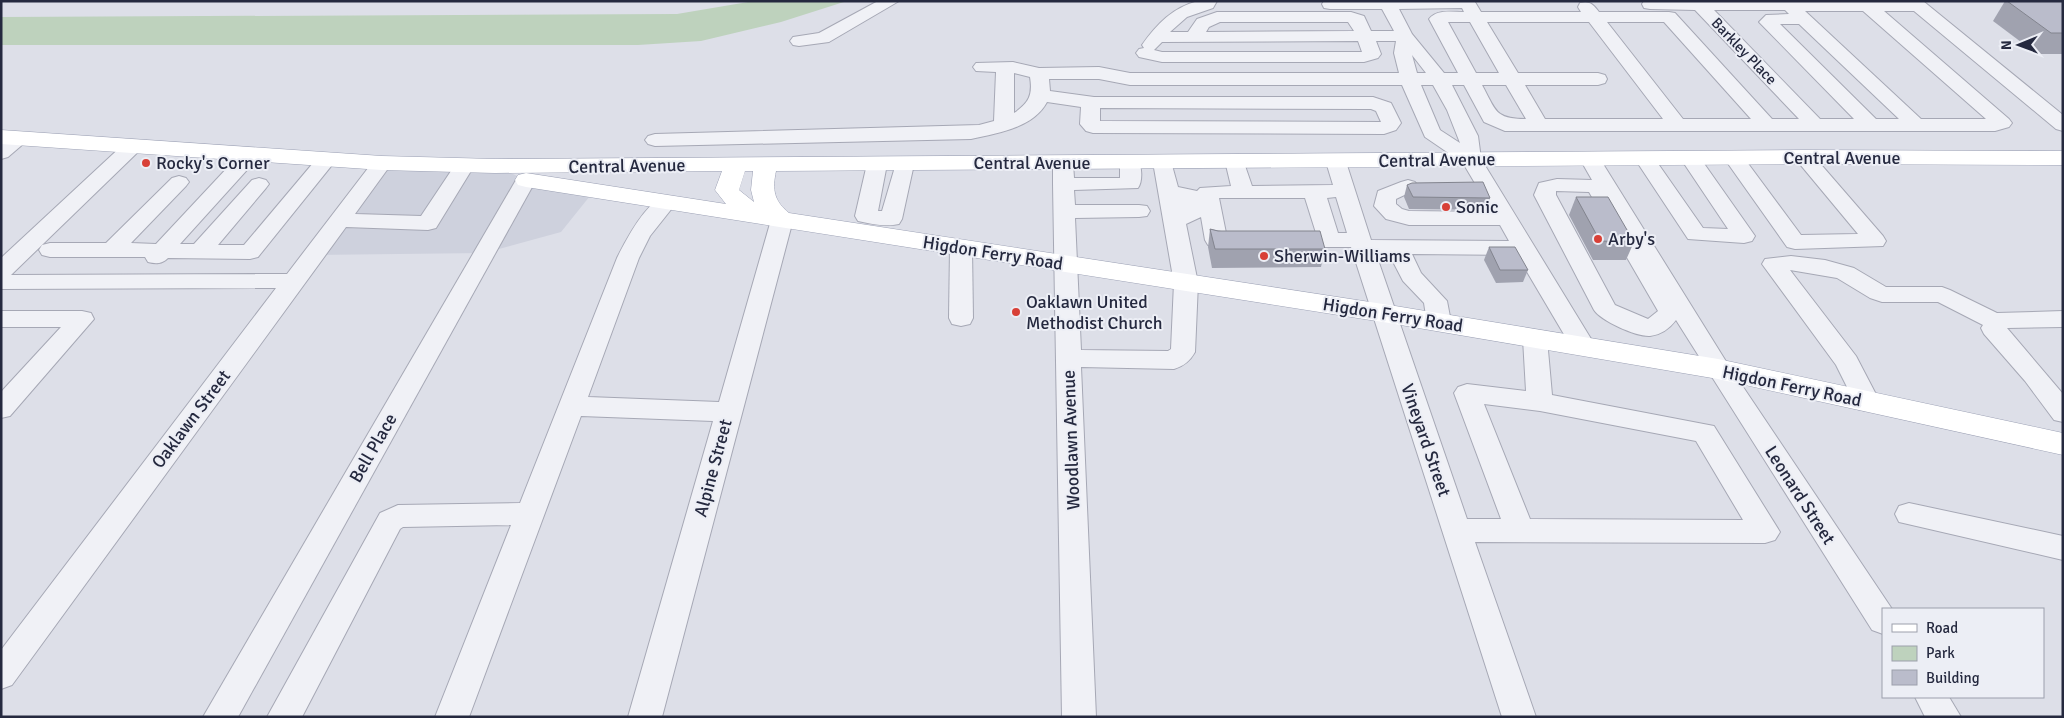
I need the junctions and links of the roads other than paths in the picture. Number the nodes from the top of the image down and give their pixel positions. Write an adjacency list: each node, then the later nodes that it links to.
1 (891, 1): 16 (street)
2 (1208, 2): 3 (street); 15 (street)
3 (1387, 2): 9 (street); 14 (street)
4 (1699, 3): 5 (street, Barkley Place); 10 (street); 32 (street, Barkley Place)
5 (1787, 3): 6 (street, Barkley Place); 11 (street)
6 (1826, 3): 8 (street, Barkley Place)
7 (1915, 4): 8 (street, Barkley Place); 29 (street)
8 (1868, 6): 12 (street)
9 (1470, 7): 10 (street); 24 (street); 25 (street)
10 (1587, 7): 30 (street); 31 (street)
11 (1803, 18): 12 (street); 33 (street); 36 (street)
12 (1882, 18): 36 (street)
13 (1366, 36): 14 (street); 15 (street); 17 (street)
14 (1405, 36): 22 (street); 23 (street)
15 (1157, 37): 17 (street)
16 (799, 42)
17 (1144, 53): 20 (street)
18 (982, 67): 19 (street)
19 (1005, 67): 21 (street); 34 (street)
20 (1099, 73): 21 (street); 22 (street)
21 (1039, 74): 27 (street)
22 (1410, 79): 23 (street); 46 (street)
23 (1439, 79): 24 (street); 46 (street)
24 (1470, 79): 25 (street); 35 (street)
25 (1512, 79): 26 (street); 35 (street)
26 (1598, 79)
27 (1039, 100): 28 (street); 34 (street)
28 (1092, 106): 28 (street)
29 (2060, 120)
30 (1677, 124): 31 (street); 35 (street)
31 (1766, 124): 32 (street)
32 (1814, 124): 33 (street)
33 (1870, 124): 36 (street)
34 (1004, 125): 38 (street)
35 (1539, 125)
36 (1916, 125)
37 (10, 138): 39 (main road, Central Avenue); 40 (street)
38 (655, 140)
39 (133, 146): 41 (main road, Central Avenue); 89 (street)
40 (1, 153)
41 (250, 155): 50 (main road, Central Avenue); 86 (street)
42 (1804, 157): 44 (main road, Central Avenue); 44 (street); 45 (main road, Central Avenue)
43 (1691, 158): 44 (main road, Central Avenue); 49 (main road, Central Avenue); 49 (street)
44 (1734, 158)
45 (2063, 158)
46 (1470, 159): 47 (main road, Central Avenue); 53 (main road, Central Avenue); 68 (street)
47 (1543, 159): 48 (main road, Central Avenue); 66 (street)
48 (1590, 159): 49 (main road, Central Avenue); 106 (street, Leonard Street)
49 (1645, 159)
50 (326, 160): 54 (main road, Central Avenue); 87 (street)
51 (1235, 161): 52 (main road, Central Avenue); 53 (main road, Central Avenue); 71 (street)
52 (1163, 162): 61 (main road, Central Avenue); 93 (street)
53 (1336, 162): 70 (street, Vineyard Street)
54 (382, 163): 59 (main road, Central Avenue); 75 (street, Oaklawn Street)
55 (736, 164): 56 (main road, Central Avenue); 60 (main road, Central Avenue); 76 (main road)
56 (766, 164): 57 (main road, Central Avenue); 76 (main road)
57 (876, 164): 58 (main road, Central Avenue); 58 (street)
58 (904, 164): 61 (main road, Central Avenue)
59 (464, 166): 60 (main road, Central Avenue); 75 (street)
60 (495, 166): 62 (main road)
61 (1063, 173): 74 (street, Woodlawn Avenue)
62 (526, 180): 72 (main road); 122 (street, Bell Place)
63 (180, 182): 85 (street)
64 (259, 184): 87 (street)
65 (1462, 185): 68 (street)
66 (1557, 185): 67 (street); 95 (street)
67 (1583, 185): 95 (street); 101 (street)
68 (1486, 186): 77 (street)
69 (1314, 191): 70 (street); 71 (street); 80 (street)
70 (1345, 191): 79 (street, Vineyard Street)
71 (1243, 192): 80 (street)
72 (666, 202): 76 (main road); 109 (street)
73 (1139, 211): 74 (street)
74 (1064, 212): 88 (street, Woodlawn Avenue)
75 (339, 220): 91 (street, Oaklawn Street)
76 (782, 220): 82 (main road, Higdon Ferry Road); 111 (street, Alpine Street)
77 (1508, 221): 78 (street); 78 (street); 83 (street)
78 (1383, 222): 79 (street)
79 (1359, 236): 80 (street); 81 (street); 94 (street, Vineyard Street)
80 (1329, 240)
81 (1397, 247): 83 (street); 99 (street)
82 (961, 248): 88 (main road, Higdon Ferry Road); 96 (street)
83 (1523, 248): 103 (street)
84 (50, 250): 85 (street)
85 (112, 250): 86 (street)
86 (163, 250): 87 (street); 90 (street)
87 (200, 251)
88 (1066, 265): 93 (main road, Higdon Ferry Road); 104 (street, Woodlawn Avenue)
89 (1, 271)
90 (134, 281): 91 (street); 92 (street)
91 (294, 281): 120 (street, Oaklawn Street)
92 (1, 282)
93 (1186, 283): 94 (main road, Higdon Ferry Road); 104 (street)
94 (1383, 313): 99 (main road, Higdon Ferry Road); 117 (street, Vineyard Street)
95 (1614, 315): 101 (street)
96 (961, 318)
97 (1, 319): 110 (street)
98 (2063, 319): 100 (street)
99 (1439, 322): 102 (main road, Higdon Ferry Road)
100 (1998, 323): 108 (street); 112 (street)
101 (1649, 328): 105 (street)
102 (1535, 339): 103 (main road, Higdon Ferry Road); 107 (street)
103 (1584, 347): 105 (main road, Higdon Ferry Road)
104 (1068, 358): 126 (street, Woodlawn Avenue)
105 (1658, 360): 106 (main road, Higdon Ferry Road)
106 (1718, 370): 108 (main road, Higdon Ferry Road); 119 (street, Leonard Street)
107 (1540, 402): 116 (street); 116 (street)
108 (1867, 402): 113 (main road, Higdon Ferry Road)
109 (571, 406): 111 (street); 114 (street)
110 (1, 410)
111 (729, 412): 125 (street, Alpine Street)
112 (2063, 413)
113 (2063, 444)
114 (530, 514): 123 (street); 124 (street)
115 (1909, 514): 118 (street)
116 (1519, 529): 117 (street)
117 (1456, 530): 127 (street, Vineyard Street)
118 (2063, 548)
119 (1882, 619)
120 (1, 675)
121 (1932, 698): 128 (street)
122 (220, 717)
123 (284, 717)
124 (452, 717)
125 (645, 717)
126 (1079, 717)
127 (1520, 717)
128 (1944, 717)

